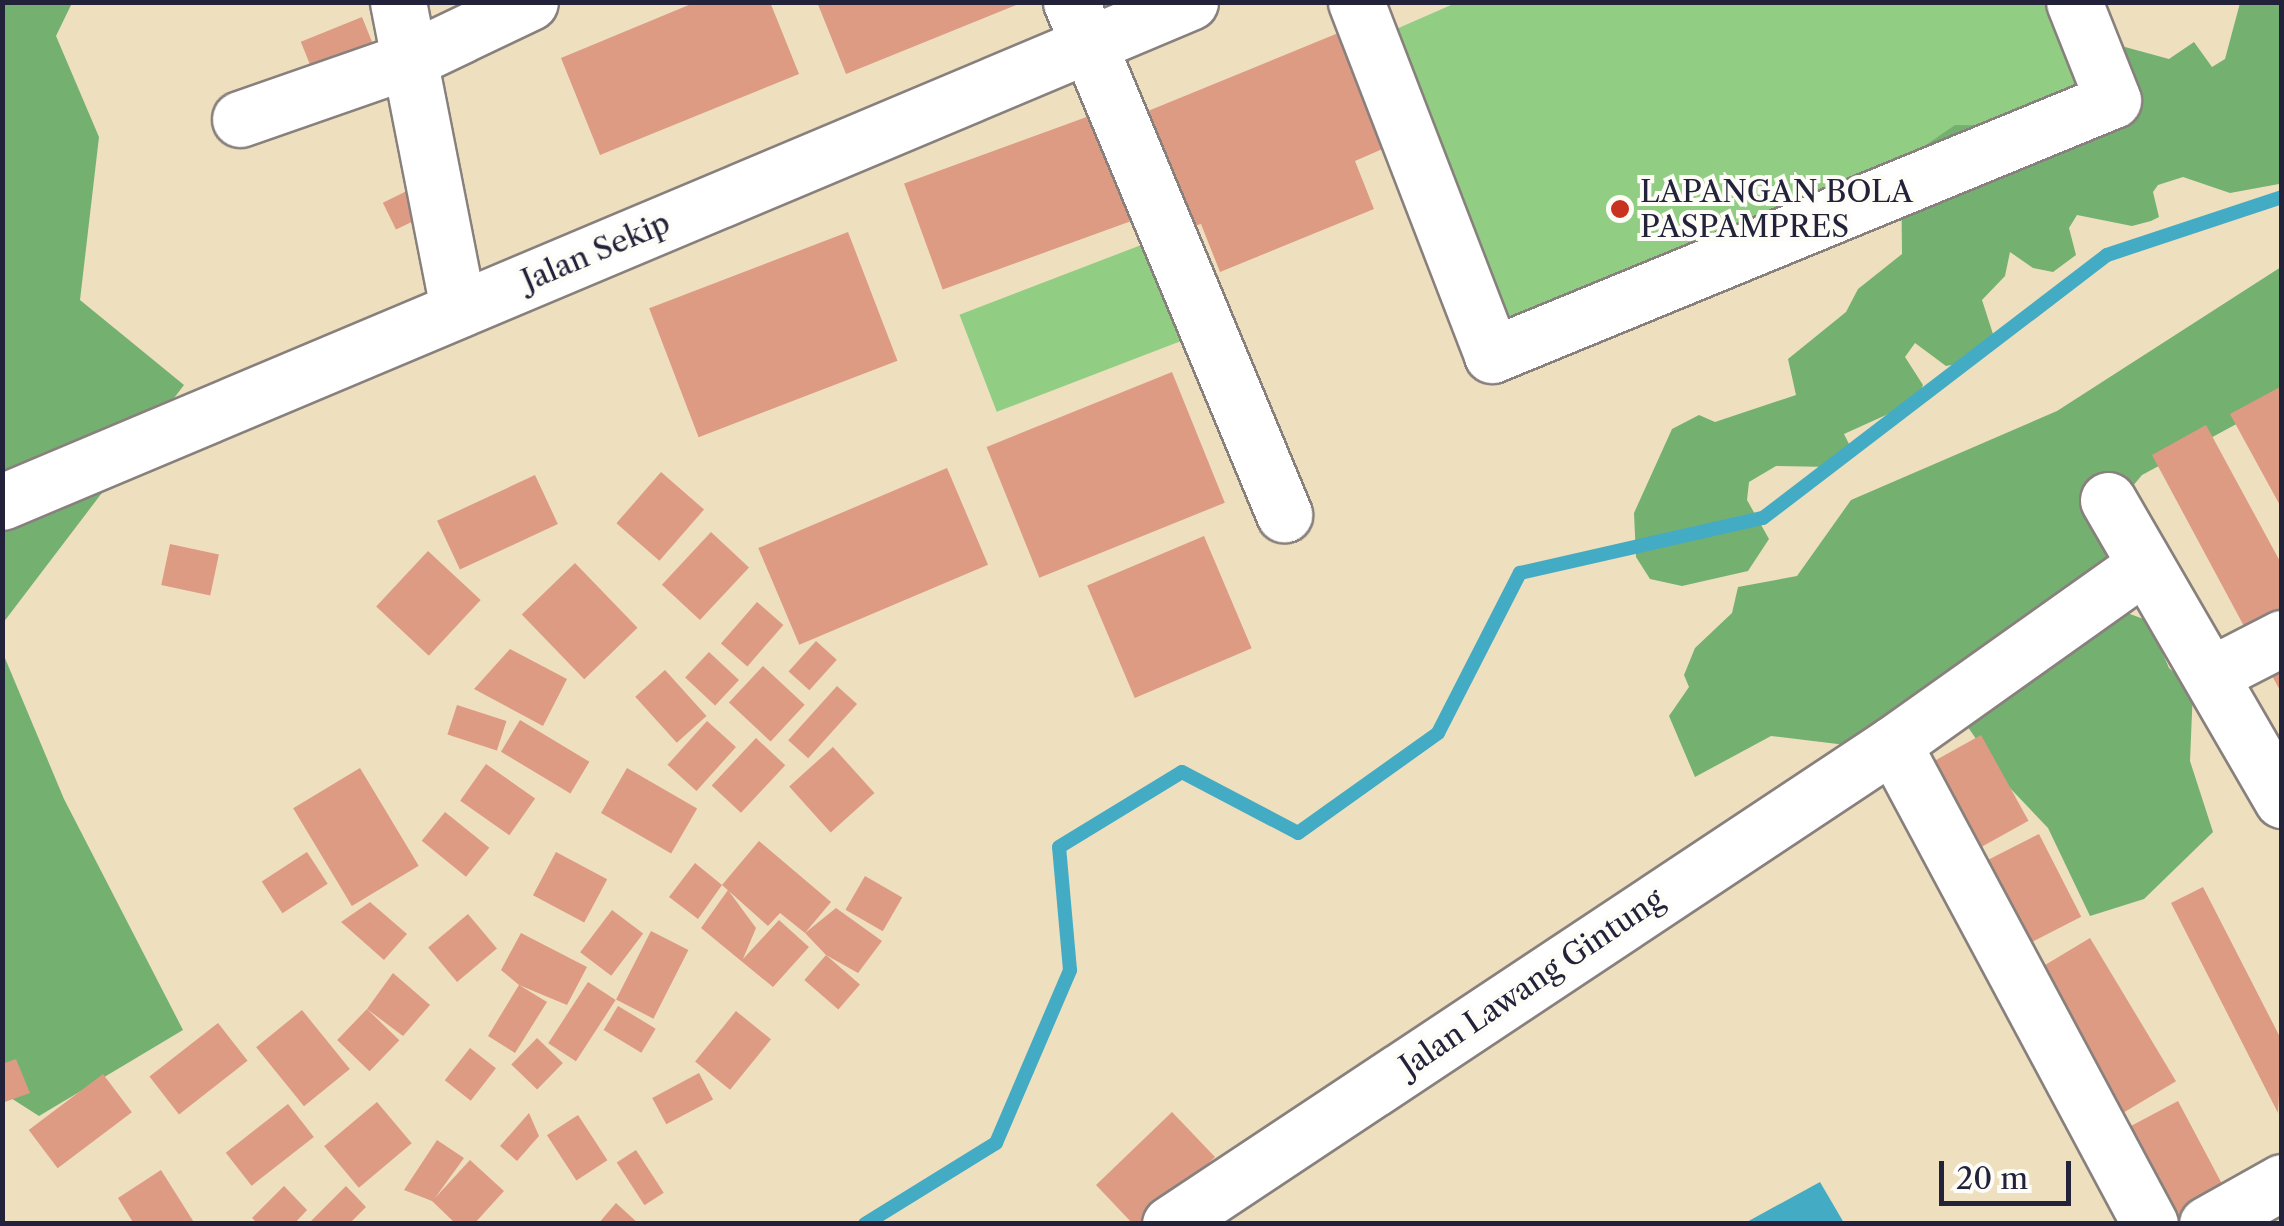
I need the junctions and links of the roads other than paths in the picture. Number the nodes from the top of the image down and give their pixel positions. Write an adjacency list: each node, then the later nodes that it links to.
1 (398, 2): 7 (street)
2 (530, 2): 7 (street)
3 (1190, 2): 6 (street, Jalan Sekip)
4 (1356, 2): 5 (street)
5 (2074, 2)
6 (1081, 24): 9 (street, Jalan Sekip); 12 (street)
7 (409, 60): 8 (street); 9 (street)
8 (240, 120)
9 (458, 309): 11 (street, Jalan Sekip)
10 (2108, 500): 13 (street)
11 (2, 502)
12 (1284, 514)
13 (2145, 565): 15 (street); 16 (street, Jalan Lawang Gintung)
14 (2282, 638): 15 (street)
15 (2212, 674): 17 (street)
16 (1894, 744): 19 (street, Jalan Lawang Gintung); 20 (street)
17 (2282, 800)
18 (2282, 1182): 21 (street)
19 (1170, 1224)
20 (2150, 1224)
21 (2207, 1224)

